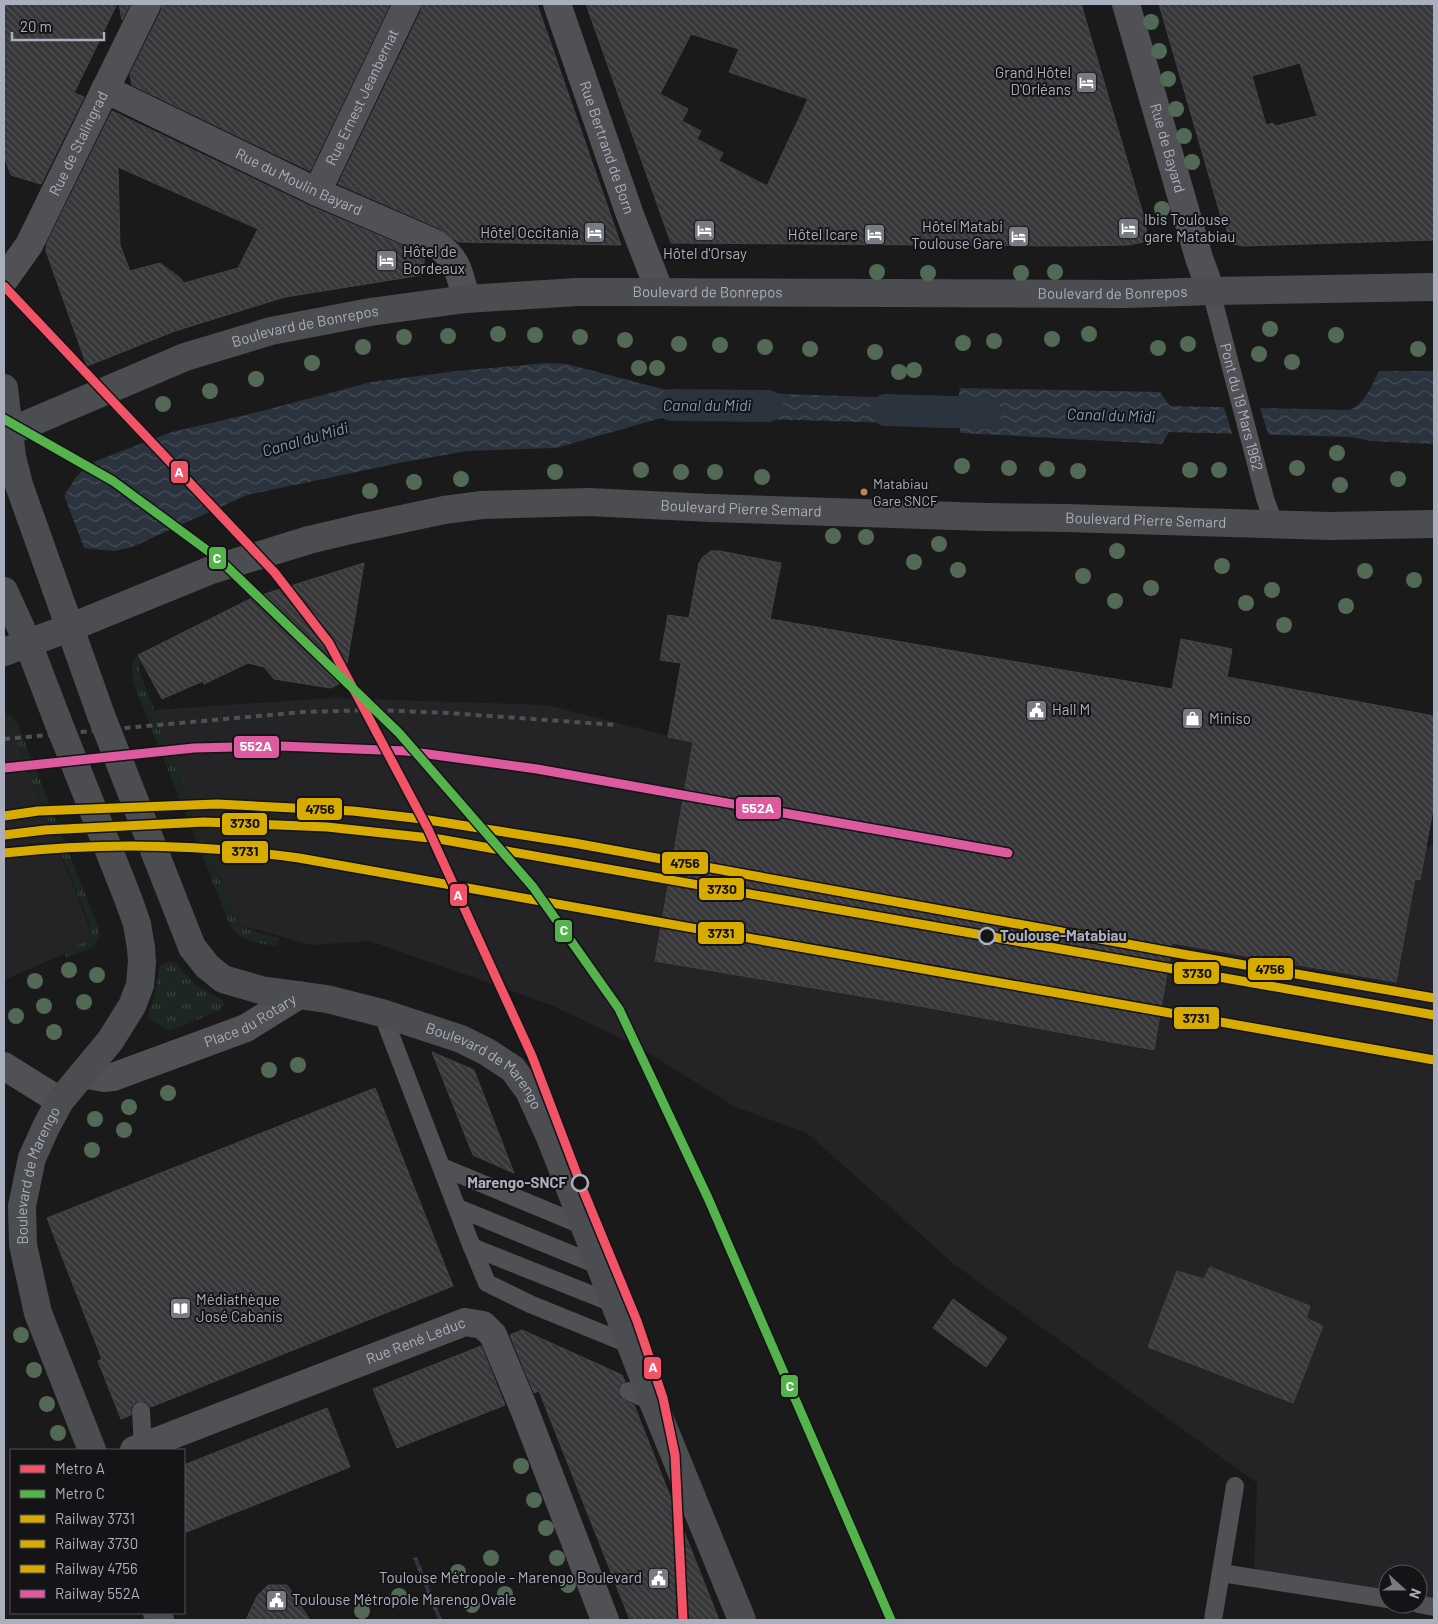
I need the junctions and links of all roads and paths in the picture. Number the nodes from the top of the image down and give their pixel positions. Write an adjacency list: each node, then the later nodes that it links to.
1 (147, 4): 5 (street, Rue de Stalingrad)
2 (407, 4): 6 (street, Rue Ernest Jeanbernat)
3 (557, 4): 10 (street, Rue Bertrand de Born)
4 (1126, 4): 9 (street, Rue de Bayard)
5 (105, 89): 6 (street, Rue du Moulin Bayard); 7 (street, Rue de Stalingrad)
6 (317, 192): 11 (street, Rue du Moulin Bayard)
7 (4, 280)
8 (1434, 287): 9 (main road, Boulevard de Bonrepos)
9 (1211, 291): 10 (main road, Boulevard de Bonrepos); 14 (lane, Pont du 19 Mars 1962)
10 (660, 292): 11 (main road, Boulevard de Bonrepos)
11 (466, 299): 13 (main road, Boulevard de Bonrepos)
12 (4, 388): 13 (main road, Place du Rotary)
13 (6, 433): 17 (main road, Place du Rotary)
14 (1274, 524): 15 (main road, Boulevard Pierre Semard); 17 (main road, Boulevard Pierre Semard)
15 (1434, 524)
16 (6, 596): 18 (main road, Boulevard de Marengo)
17 (69, 628): 18 (main road, Boulevard Pierre Semard); 19 (main road, Place du Rotary, bridge)
18 (16, 647): 22 (main road, Boulevard de Marengo, bridge)
19 (299, 995): 20 (main road, Boulevard de Marengo); 22 (street, Place du Rotary)
20 (382, 1013): 24 (lane); 26 (main road, Boulevard de Marengo)
21 (4, 1066): 23 (street)
22 (83, 1074): 23 (main road, Boulevard de Marengo)
23 (60, 1101): 35 (main road, Boulevard de Marengo)
24 (442, 1167): 25 (lane); 26 (lane)
25 (458, 1208): 27 (lane); 28 (lane)
26 (584, 1226): 28 (main road, Boulevard de Marengo)
27 (472, 1247): 29 (lane); 30 (lane)
28 (600, 1266): 29 (main road, Boulevard de Marengo)
29 (615, 1304): 30 (main road, Boulevard de Marengo)
30 (631, 1346): 32 (main road, Boulevard de Marengo)
31 (628, 1391): 32 (lane)
32 (653, 1402): 40 (main road, Boulevard de Marengo)
33 (142, 1411): 34 (lane)
34 (139, 1448): 39 (street, Rue René Leduc)
35 (92, 1449)
36 (1235, 1486): 37 (lane)
37 (1221, 1572): 38 (lane); 41 (lane)
38 (1378, 1597)
39 (605, 1620)
40 (742, 1620)
41 (1213, 1620)

